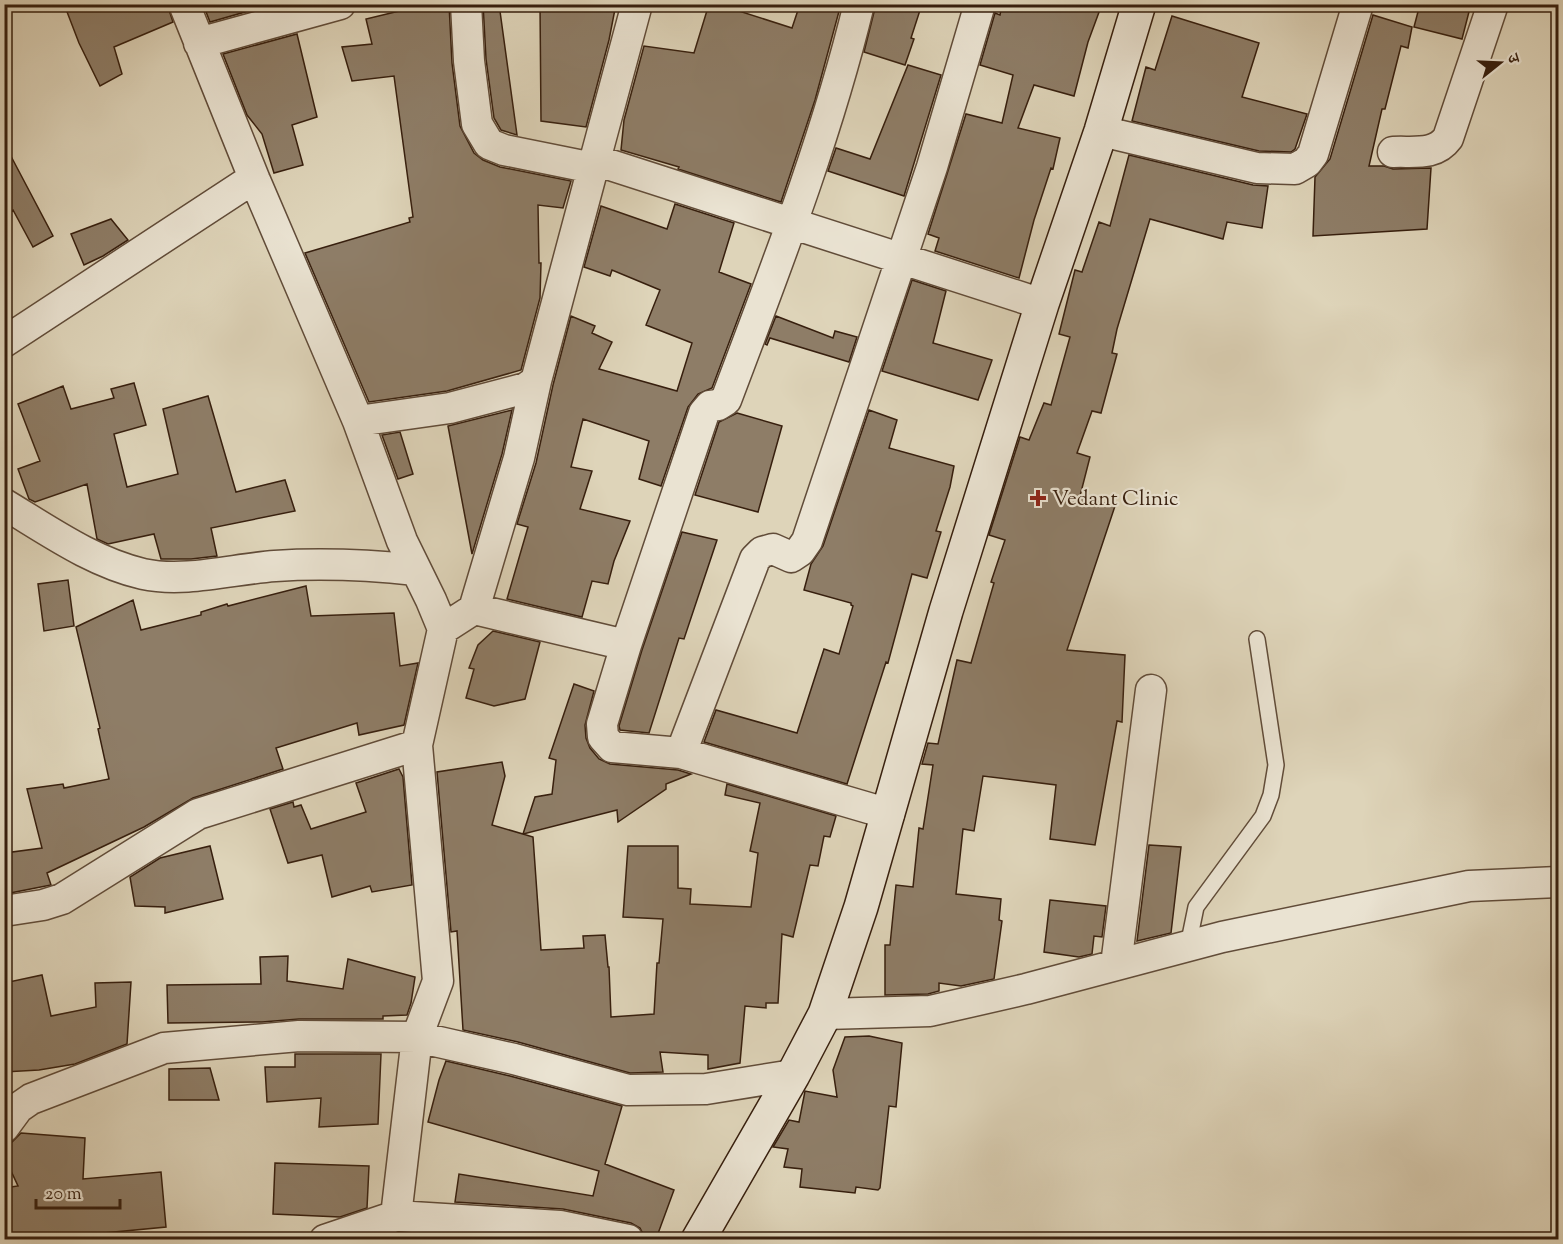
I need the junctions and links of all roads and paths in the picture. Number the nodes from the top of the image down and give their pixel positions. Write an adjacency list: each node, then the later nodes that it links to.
1 (184, 4): 10 (street)
2 (340, 4): 10 (street)
3 (466, 4): 13 (street)
4 (637, 4): 13 (street)
5 (859, 4): 15 (street)
6 (980, 4): 16 (street)
7 (1139, 4): 11 (main road)
8 (1358, 4): 11 (street)
9 (1493, 4): 12 (street)
10 (199, 43): 14 (street)
11 (1101, 131): 17 (main road)
12 (1393, 152)
13 (594, 164): 15 (street); 19 (street)
14 (254, 178): 18 (street); 20 (street)
15 (792, 225): 16 (street); 26 (street)
16 (900, 260): 17 (street); 29 (street)
17 (1042, 304): 30 (main road)
18 (4, 342)
19 (536, 381): 20 (street); 23 (street)
20 (358, 421): 22 (street)
21 (4, 504): 22 (street)
22 (416, 570): 24 (street)
23 (474, 609): 24 (street); 26 (street)
24 (443, 629): 28 (street)
25 (1257, 639): 33 (lane)
26 (626, 645): 29 (street)
27 (1151, 690): 34 (street)
28 (417, 745): 32 (street); 36 (street)
29 (681, 753): 30 (street)
30 (888, 814): 35 (main road)
31 (1558, 882): 33 (street)
32 (4, 911)
33 (1188, 946): 34 (street)
34 (1116, 965): 35 (street)
35 (825, 1014): 37 (main road)
36 (417, 1036): 37 (street); 38 (street); 39 (street)
37 (794, 1076): 42 (main road)
38 (4, 1126)
39 (396, 1216): 40 (street); 41 (street)
40 (325, 1239)
41 (628, 1239)
42 (698, 1239)

